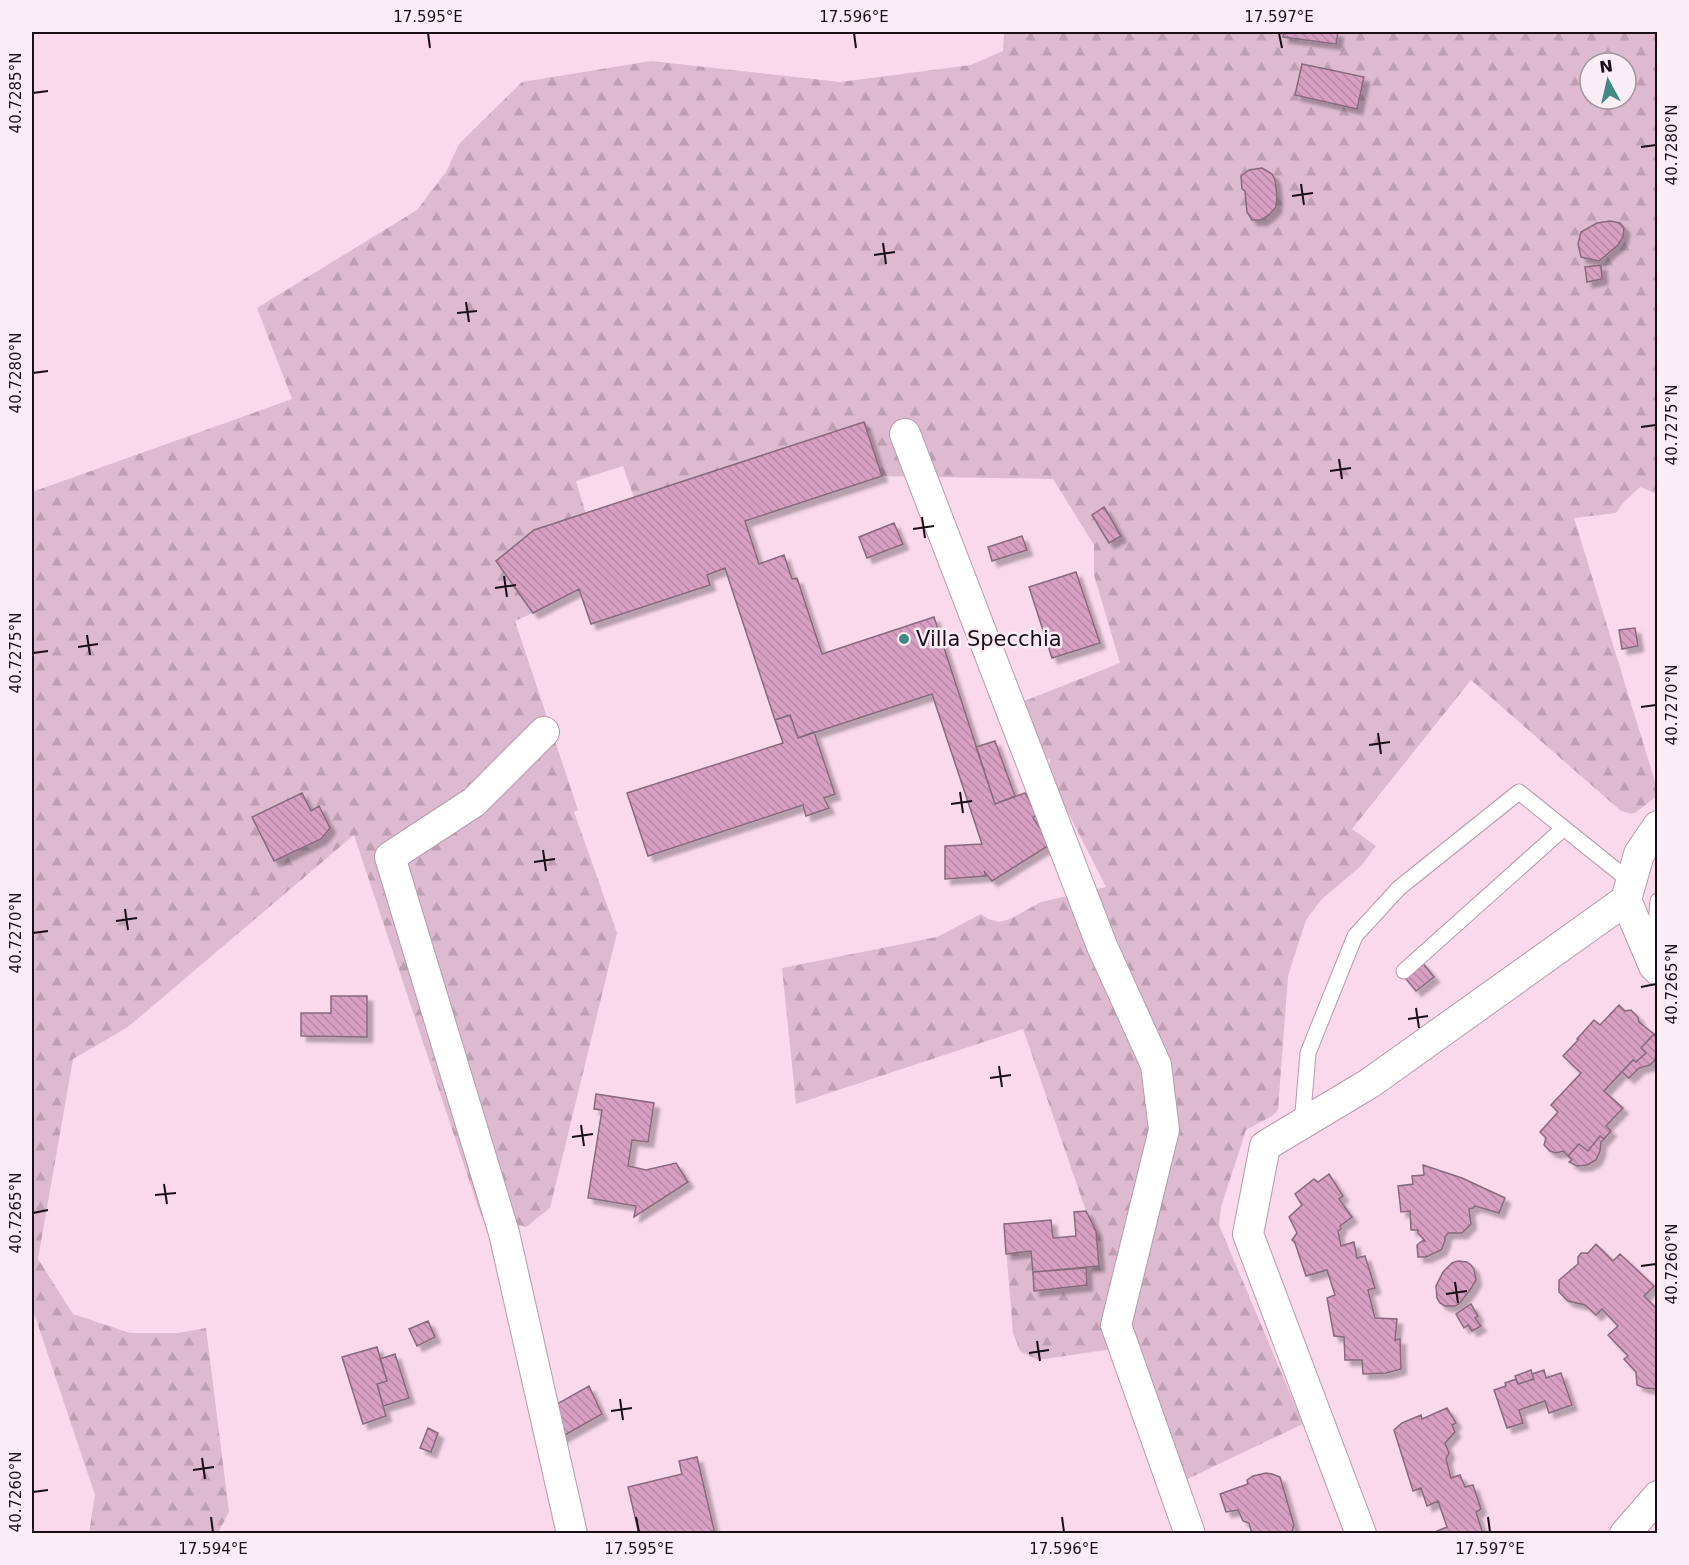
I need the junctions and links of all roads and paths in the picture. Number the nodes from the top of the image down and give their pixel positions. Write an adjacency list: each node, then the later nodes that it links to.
1 (904, 434): 12 (street)
2 (544, 732): 11 (street)
3 (1658, 826): 5 (street)
4 (1564, 828): 5 (lane); 8 (lane); 9 (lane)
5 (1629, 891): 7 (street); 9 (street)
6 (1658, 901): 7 (lane)
7 (1656, 968)
8 (1404, 970)
9 (1302, 1124): 13 (street)
10 (1658, 1496): 14 (street)
11 (572, 1533)
12 (1190, 1533)
13 (1361, 1533)
14 (1625, 1533)

